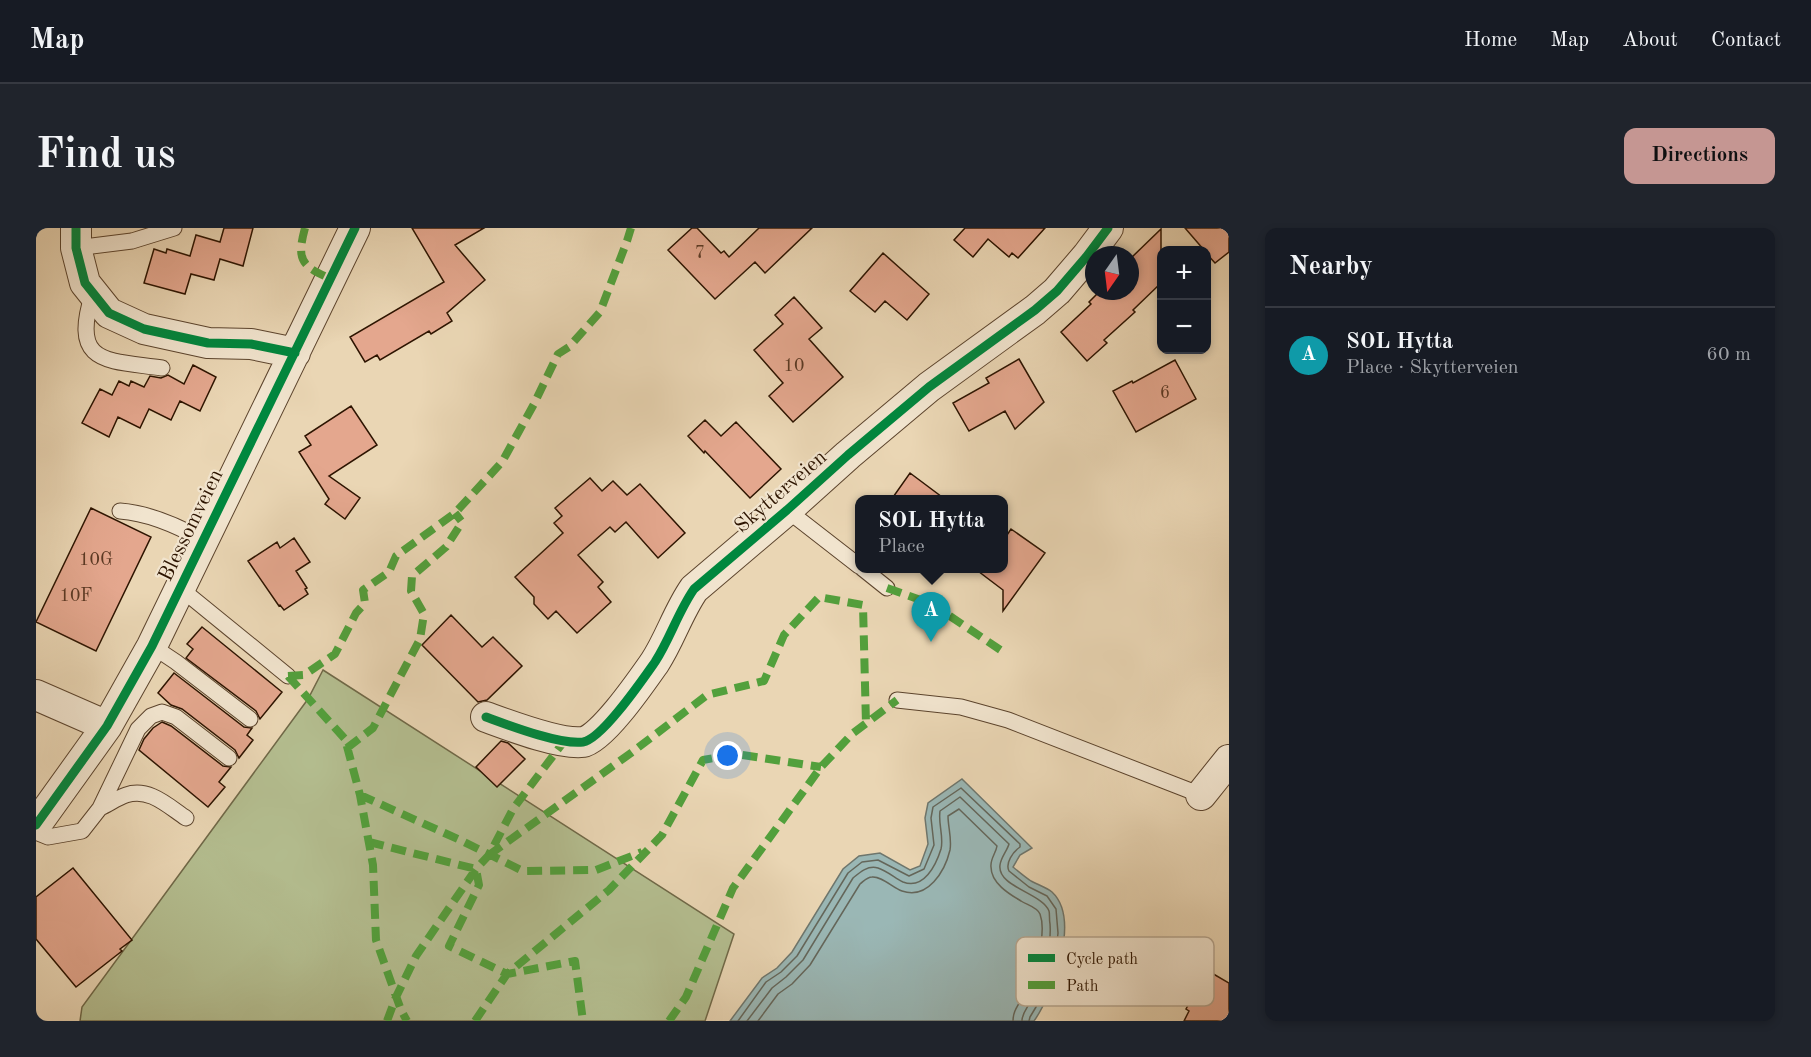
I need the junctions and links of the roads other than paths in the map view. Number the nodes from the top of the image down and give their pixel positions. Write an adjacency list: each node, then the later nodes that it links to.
1 (174, 228): 4 (lane)
2 (355, 228): 6 (street, Blessomveien)
3 (1108, 228): 8 (street, Skytterveien)
4 (76, 238): 5 (street)
5 (93, 293): 6 (street); 7 (lane)
6 (295, 353): 10 (street, Blessomveien)
7 (162, 369)
8 (787, 510): 11 (lane); 19 (street, Skytterveien)
9 (120, 511): 10 (lane)
10 (203, 540): 13 (street, Blessomveien)
11 (855, 563)
12 (868, 573): 14 (lane)
13 (180, 588): 15 (street, Blessomveien); 16 (lane)
14 (887, 588)
15 (152, 645): 20 (lane); 21 (street, Blessomveien)
16 (288, 676)
17 (36, 695): 21 (street)
18 (897, 700): 24 (lane)
19 (486, 717)
20 (250, 719)
21 (107, 726): 27 (street, Blessomveien)
22 (229, 758): 25 (lane)
23 (1229, 760): 24 (street)
24 (1201, 795)
25 (100, 808): 26 (lane); 28 (lane)
26 (186, 818)
27 (36, 825)
28 (36, 832)

